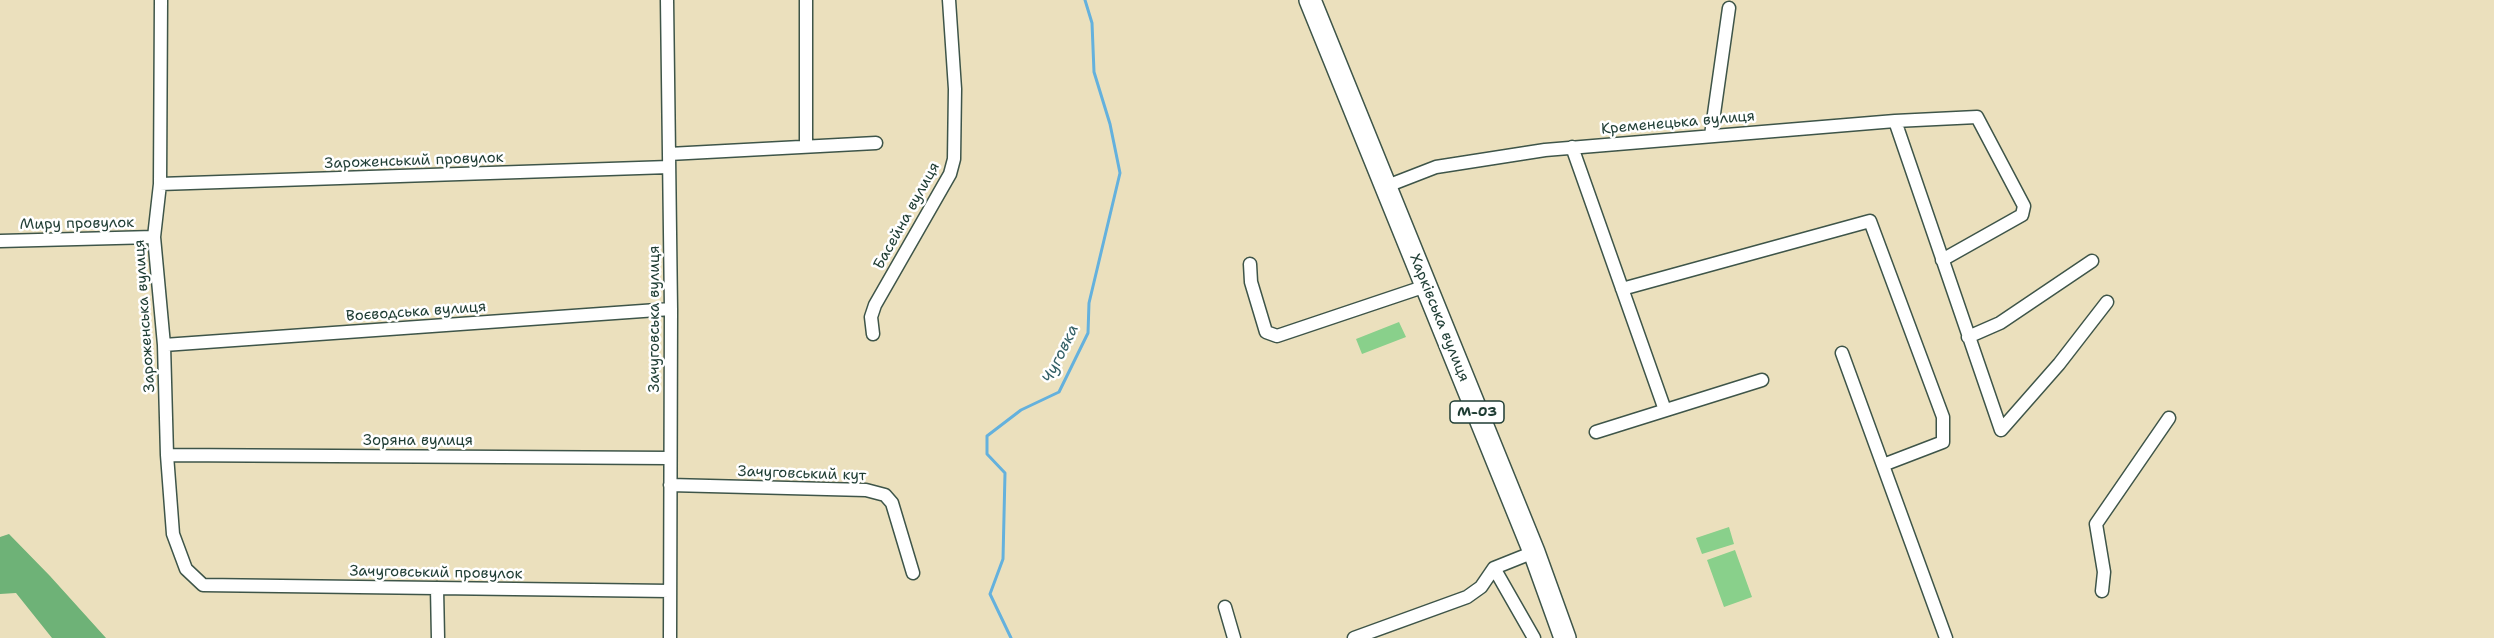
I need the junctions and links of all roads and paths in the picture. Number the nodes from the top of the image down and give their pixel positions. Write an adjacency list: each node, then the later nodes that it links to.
1 (161, 0): 13 (street, Зароженська вулиця)
2 (667, 0): 12 (street, Зачуговська вулиця)
3 (806, 0): 10 (street)
4 (949, 0): 24 (street, Басейна вулиця)
5 (1310, 0): 14 (highway, Харківська вулиця / М-03)
6 (1729, 8): 8 (street)
7 (1895, 121): 8 (street, Кременецька вулиця); 17 (street); 17 (street, Кременецька вулиця)
8 (1711, 135): 11 (street, Кременецька вулиця)
9 (876, 143): 10 (street, Зароженський провулок)
10 (806, 146): 12 (street, Зароженський провулок)
11 (1572, 147): 14 (street, Кременецька вулиця); 21 (street)
12 (669, 161): 13 (street, Зароженський провулок); 23 (street, Зачуговська вулиця)
13 (160, 184): 15 (street, Зароженська вулиця)
14 (1387, 186): 20 (highway, Харківська вулиця / М-03)
15 (154, 237): 16 (street, Миру провулок); 26 (street, Зароженська вулиця)
16 (0, 241)
17 (1942, 260): 25 (street)
18 (2092, 261): 25 (street)
19 (1250, 264): 20 (street)
20 (1426, 286): 36 (highway, Харківська вулиця / М-03)
21 (1622, 289): 29 (street); 34 (street)
22 (2107, 302): 25 (street)
23 (671, 309): 26 (street, Воєводська вулиця); 33 (street, Зачуговська вулиця)
24 (873, 334)
25 (1968, 337)
26 (164, 345): 32 (street, Зароженська вулиця)
27 (1842, 353): 34 (street)
28 (1762, 380): 29 (street)
29 (1665, 410): 31 (street)
30 (2169, 418): 42 (street)
31 (1596, 432)
32 (167, 455): 33 (street, Зоряна вулиця); 39 (street, Зароженська вулиця)
33 (669, 458): 35 (street, Зачуговська вулиця)
34 (1883, 465): 50 (street)
35 (670, 485): 38 (street, Зачуговський кут); 41 (street, Зачуговська вулиця)
36 (1534, 552): 37 (street); 49 (highway, Харківська вулиця / М-03)
37 (1494, 568): 47 (street); 48 (street)
38 (913, 573)
39 (203, 585): 40 (street, Зачуговський провулок)
40 (437, 588): 41 (street, Зачуговський провулок); 44 (street)
41 (670, 591): 45 (street, Зачуговська вулиця)
42 (2102, 591)
43 (1225, 607): 46 (street)
44 (438, 638)
45 (670, 638)
46 (1234, 638)
47 (1354, 638)
48 (1533, 638)
49 (1565, 638)
50 (1946, 638)

